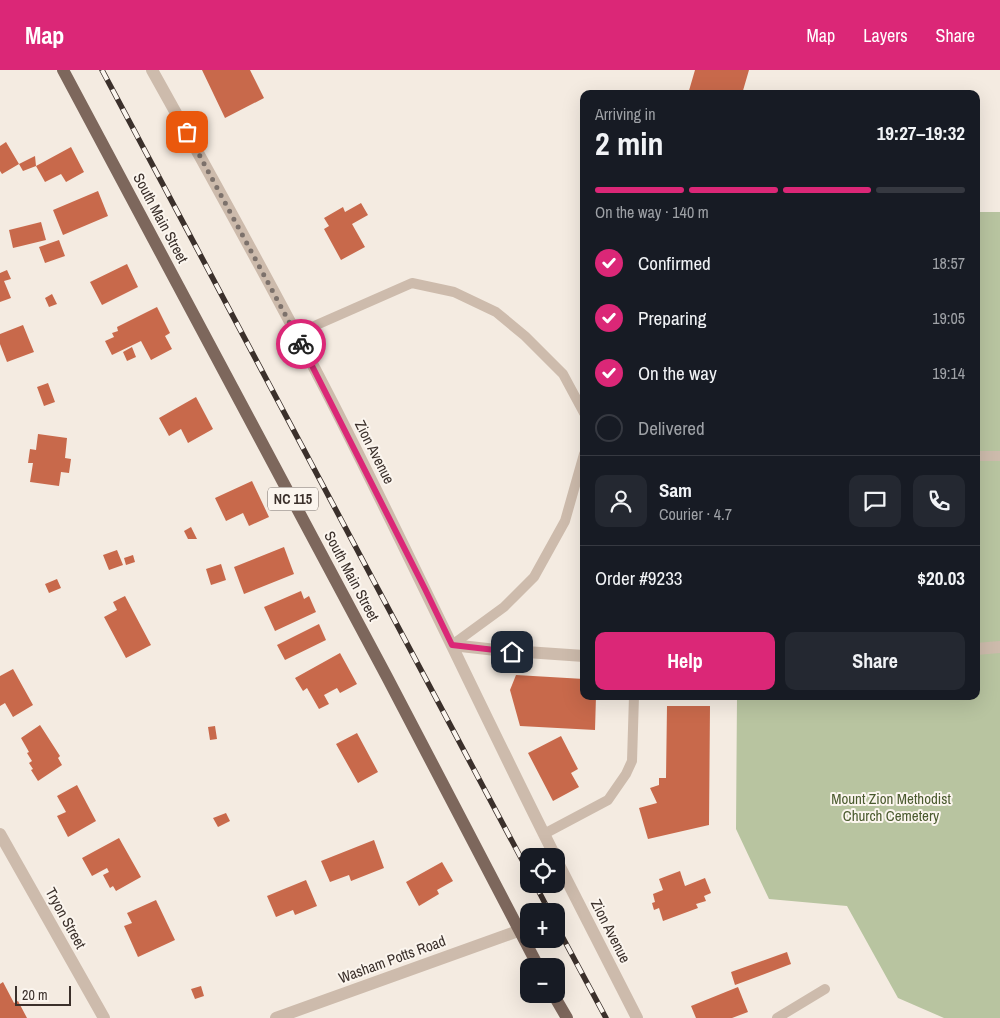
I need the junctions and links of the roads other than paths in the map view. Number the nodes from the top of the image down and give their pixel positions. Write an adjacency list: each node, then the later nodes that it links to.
1 (63, 70): 17 (main road, South Main Street / NC 115)
2 (152, 70): 3 (street, Zion Avenue)
3 (296, 334): 4 (lane); 8 (street, Zion Avenue)
4 (580, 405)
5 (980, 456): 6 (lane)
6 (1000, 456)
7 (580, 468): 8 (lane)
8 (452, 645): 11 (street); 14 (street, Zion Avenue)
9 (1000, 647): 10 (street)
10 (980, 650)
11 (580, 656)
12 (634, 700): 14 (lane)
13 (0, 834): 21 (street, Tryon Street)
14 (544, 834): 15 (street, Zion Avenue)
15 (551, 848)
16 (565, 876): 24 (street, Zion Avenue)
17 (518, 931): 18 (main road, South Main Street / NC 115); 22 (street, Washam Potts Road)
18 (533, 958)
19 (826, 989): 25 (lane)
20 (558, 1003): 23 (main road)
21 (104, 1018)
22 (276, 1018)
23 (567, 1018)
24 (637, 1018)
25 (777, 1018)

